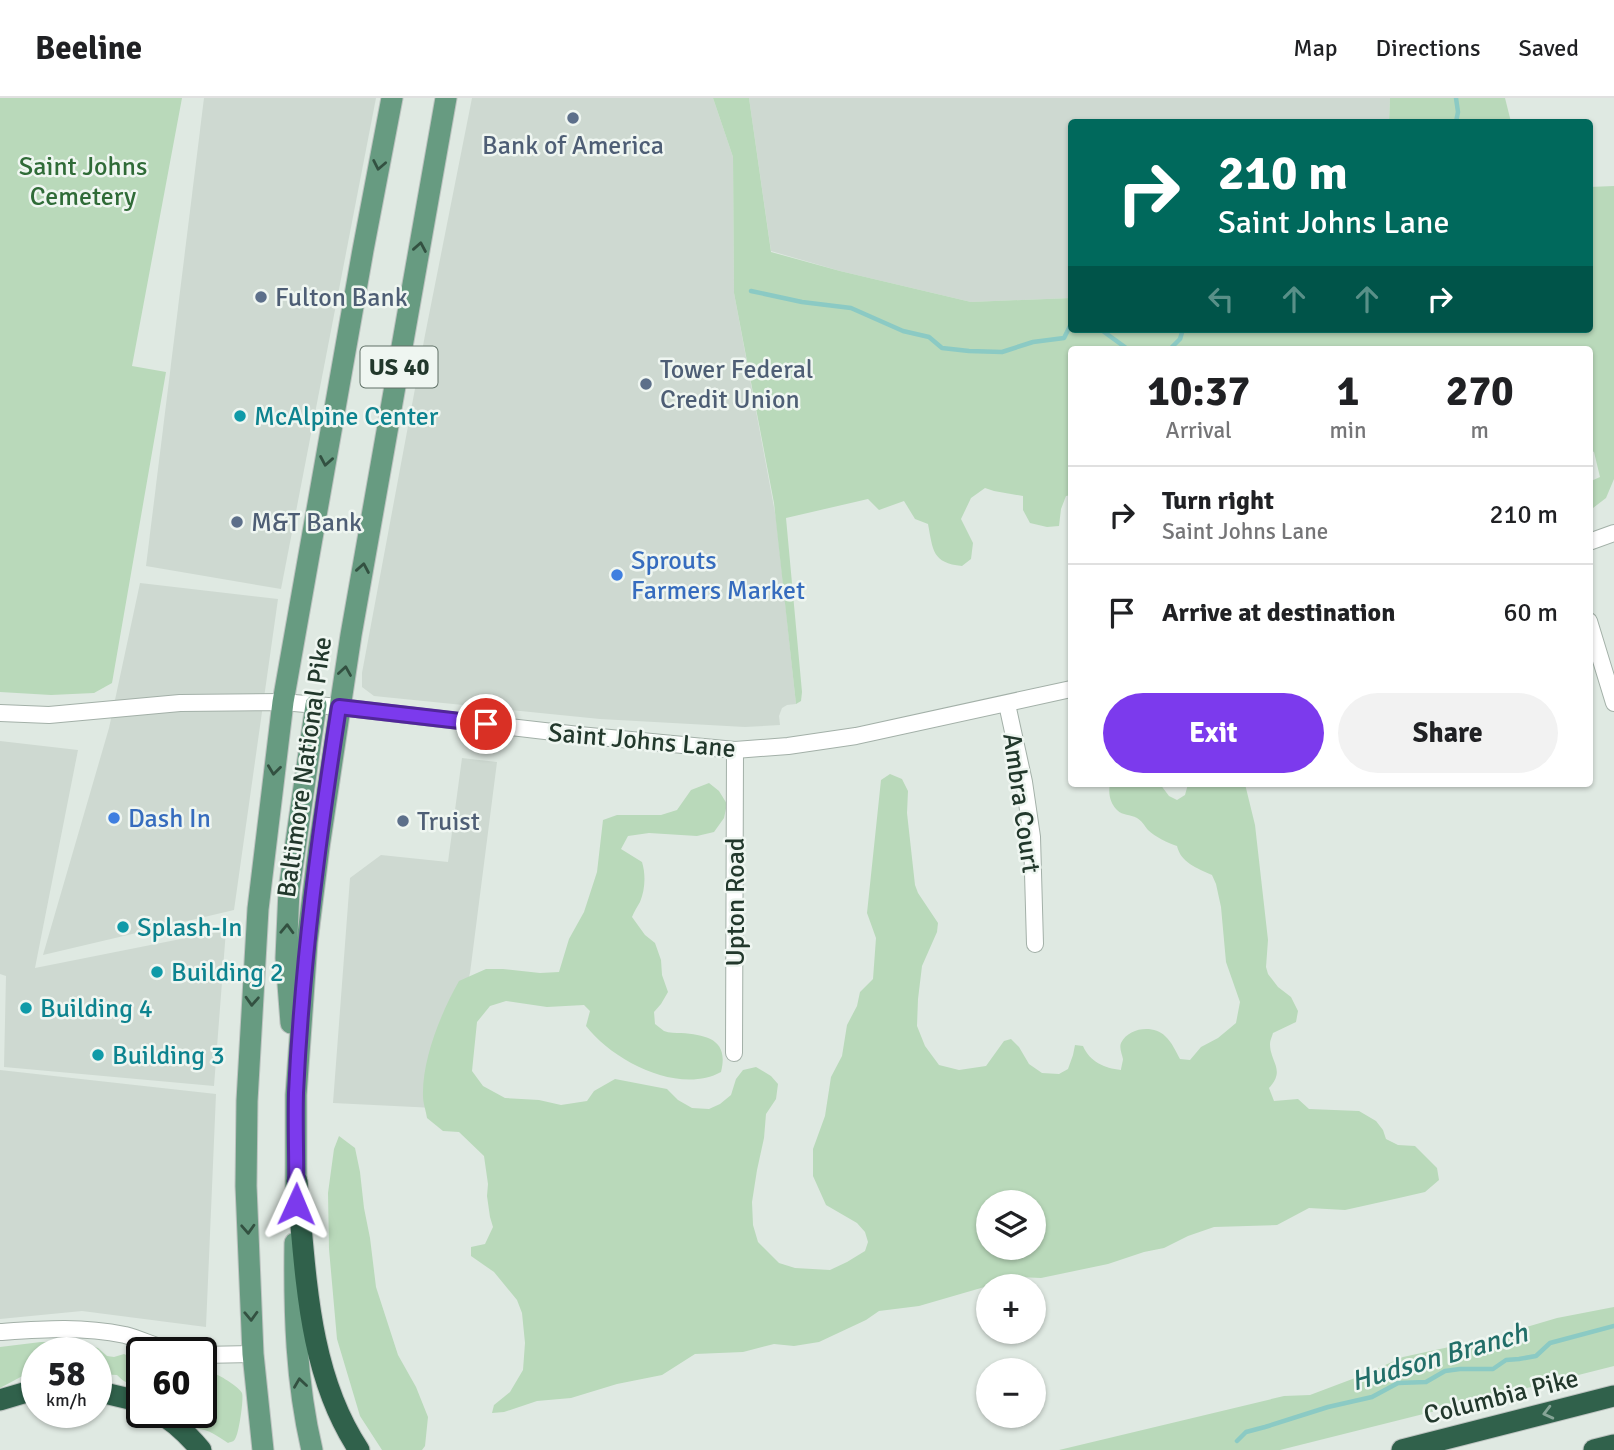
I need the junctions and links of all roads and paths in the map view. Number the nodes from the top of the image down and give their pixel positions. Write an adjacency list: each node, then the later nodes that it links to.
1 (392, 98): 7 (main road, Baltimore National Pike / US 40, one-way to 7)
2 (446, 98): 11 (main road, Baltimore National Pike / US 40, one-way to 2)
3 (1614, 533): 4 (street)
4 (1593, 541)
5 (1593, 634): 8 (street)
6 (1068, 690): 9 (street, Saint Johns Lane)
7 (283, 702): 10 (street, Saint Johns Lane); 12 (street, Saint Johns Lane); 20 (main road, Baltimore National Pike / US 40, one-way to 20)
8 (1614, 703)
9 (1007, 704): 13 (street, Saint Johns Lane); 14 (street, Ambra Court)
10 (316, 705): 11 (street, Saint Johns Lane); 16 (main road, one-way to 10)
11 (339, 707): 13 (street, Saint Johns Lane); 16 (main road, Baltimore National Pike / US 40)
12 (0, 713)
13 (736, 750): 15 (street, Upton Road)
14 (1035, 944)
15 (734, 1053)
16 (296, 1095): 17 (main road, Baltimore National Pike / US 40)
17 (296, 1181): 29 (main road, Baltimore National Pike / US 40, one-way to 17); 30 (highway)
18 (0, 1332): 19 (street)
19 (132, 1337)
20 (253, 1354): 21 (street); 28 (main road, Baltimore National Pike / US 40)
21 (217, 1355)
22 (21, 1393): 24 (highway)
23 (1614, 1396): 31 (highway, Columbia Pike, one-way to 31)
24 (0, 1399)
25 (179, 1428): 27 (highway)
26 (1614, 1445): 32 (highway)
27 (201, 1450)
28 (263, 1450)
29 (312, 1450)
30 (359, 1450)
31 (1402, 1450)
32 (1594, 1450)

